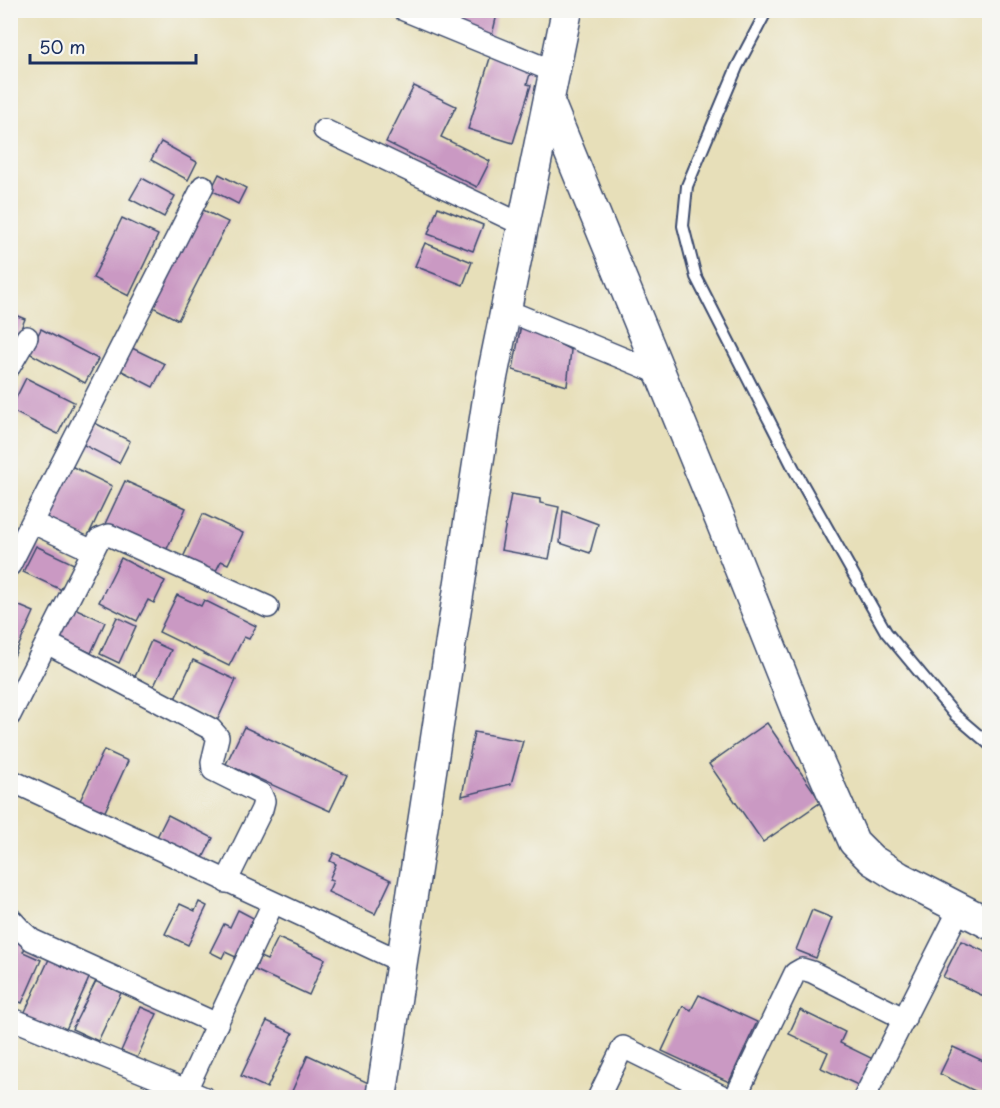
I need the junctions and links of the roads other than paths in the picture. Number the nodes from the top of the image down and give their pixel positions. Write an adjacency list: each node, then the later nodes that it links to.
1 (567, 10): 4 (street)
2 (767, 10): 19 (lane)
3 (412, 12): 4 (street)
4 (555, 72): 5 (street)
5 (549, 102): 8 (street); 12 (street)
6 (324, 130): 8 (street)
7 (203, 186): 13 (street)
8 (523, 225): 9 (street)
9 (506, 310): 12 (street); 26 (street)
10 (27, 337): 11 (street)
11 (10, 366)
12 (661, 374): 23 (street)
13 (33, 523): 14 (street); 15 (street)
14 (93, 551): 16 (street); 17 (street)
15 (10, 565)
16 (268, 608)
17 (47, 643): 18 (street); 21 (street)
18 (10, 715)
19 (990, 745)
20 (10, 780): 21 (street)
21 (226, 882): 22 (street)
22 (273, 903): 26 (street); 29 (street)
23 (960, 908): 25 (street); 28 (street)
24 (10, 918): 29 (street)
25 (990, 924)
26 (402, 962): 31 (street)
27 (10, 1018): 30 (street)
28 (904, 1019): 34 (street); 35 (street)
29 (217, 1024): 30 (street)
30 (191, 1095)
31 (381, 1098)
32 (598, 1098): 33 (street)
33 (726, 1098)
34 (735, 1098)
35 (864, 1098)

